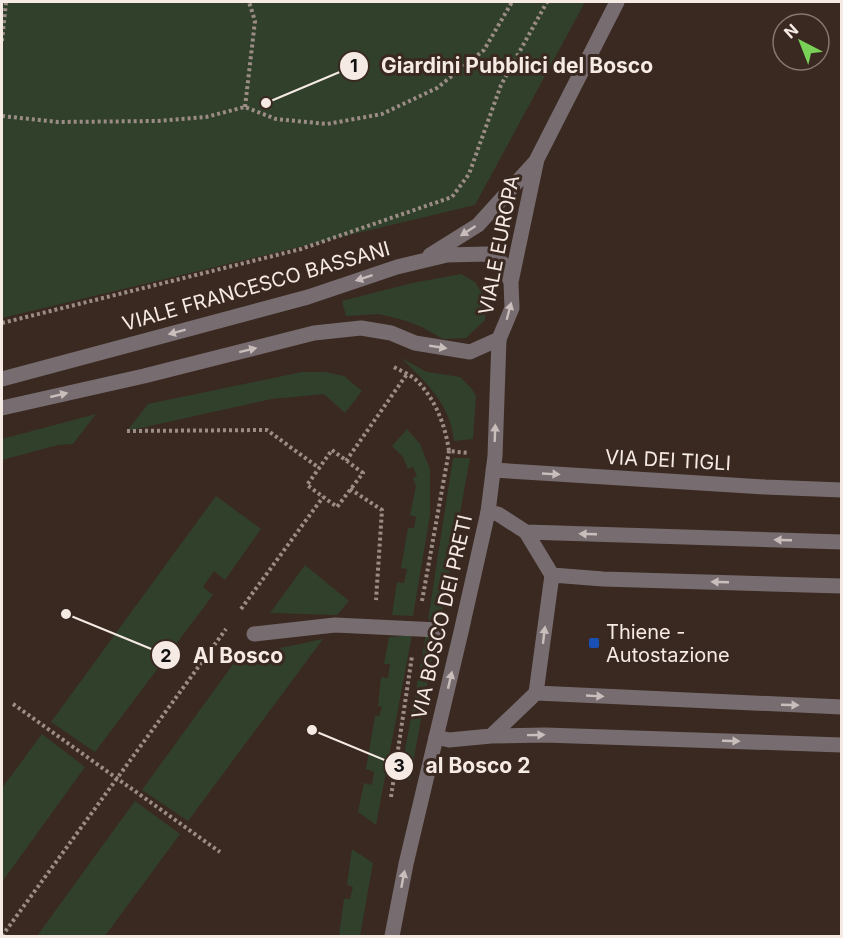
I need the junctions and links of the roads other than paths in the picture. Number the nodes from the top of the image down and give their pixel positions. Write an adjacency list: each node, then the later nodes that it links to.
1 (617, 2): 2 (street, VIALE EUROPA)
2 (537, 159): 3 (street, VIALE EUROPA, one-way to 3); 4 (street, VIALE EUROPA)
3 (420, 262): 4 (street, VIALE FRANCESCO BASSANI); 6 (street, VIALE FRANCESCO BASSANI, one-way to 6)
4 (511, 282): 5 (street, VIALE EUROPA, one-way to 4)
5 (499, 339): 7 (street, one-way to 5); 8 (street, VIA BOSCO DEI PRETI, one-way to 5)
6 (2, 379)
7 (2, 408)
8 (493, 470): 9 (street, VIA DEI TIGLI, one-way to 9); 10 (street, VIA BOSCO DEI PRETI)
9 (842, 490)
10 (488, 512): 11 (street); 20 (street, VIA BOSCO DEI PRETI, one-way to 10)
11 (526, 532): 12 (street, one-way to 11); 13 (street)
12 (842, 542)
13 (552, 575): 14 (street, one-way to 13); 17 (street, one-way to 13)
14 (842, 586)
15 (439, 630): 16 (street)
16 (254, 634)
17 (536, 693): 18 (street, one-way to 18); 19 (street)
18 (842, 707)
19 (491, 736): 20 (street); 21 (street, one-way to 21)
20 (436, 737): 22 (street, VIA BOSCO DEI PRETI, one-way to 20)
21 (842, 745)
22 (392, 936)

